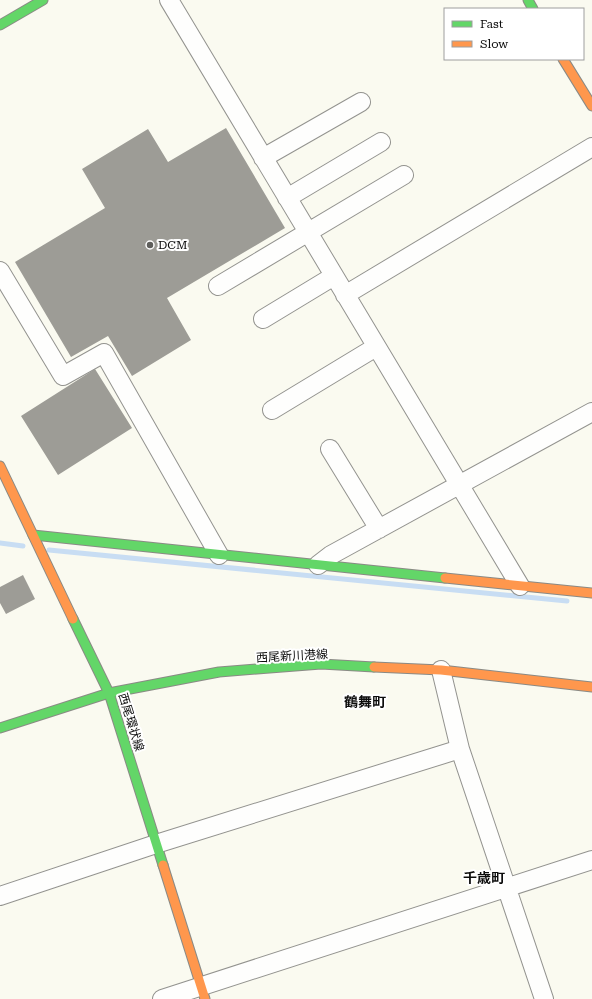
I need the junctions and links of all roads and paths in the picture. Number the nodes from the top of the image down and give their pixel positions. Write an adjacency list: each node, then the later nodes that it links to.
1 (43, 0): 3 (main road)
2 (169, 0): 9 (street)
3 (0, 25)
4 (564, 60): 6 (main road)
5 (361, 102): 9 (street)
6 (592, 106)
7 (381, 142): 11 (street)
8 (592, 148): 16 (street)
9 (263, 158): 11 (street)
10 (404, 175): 12 (street)
11 (287, 198): 12 (street)
12 (307, 232): 14 (street); 15 (street)
13 (0, 271): 26 (street)
14 (334, 276): 16 (street); 17 (street)
15 (218, 286)
16 (345, 295): 18 (street)
17 (263, 320)
18 (376, 347): 19 (street); 23 (street)
19 (272, 410)
20 (592, 412): 23 (street)
21 (330, 449): 24 (street)
22 (0, 466): 25 (main road, 西尾環状線)
23 (460, 485): 24 (street); 28 (street)
24 (379, 529): 27 (street)
25 (33, 535): 26 (main road); 32 (main road, 西尾環状線)
26 (219, 555): 27 (main road)
27 (318, 565): 28 (main road)
28 (520, 586): 29 (main road)
29 (592, 594)
30 (441, 670): 31 (main road, 西尾新川港線); 32 (main road, 西尾新川港線); 34 (street)
31 (592, 687)
32 (110, 693): 33 (main road, 西尾新川港線); 35 (main road, 西尾環状線)
33 (0, 728)
34 (460, 749): 35 (street); 37 (street)
35 (156, 844): 38 (street); 39 (main road, 西尾環状線)
36 (592, 860): 37 (street)
37 (506, 887): 39 (street); 41 (street)
38 (0, 896)
39 (203, 993): 40 (street)
40 (162, 999)
41 (544, 999)

